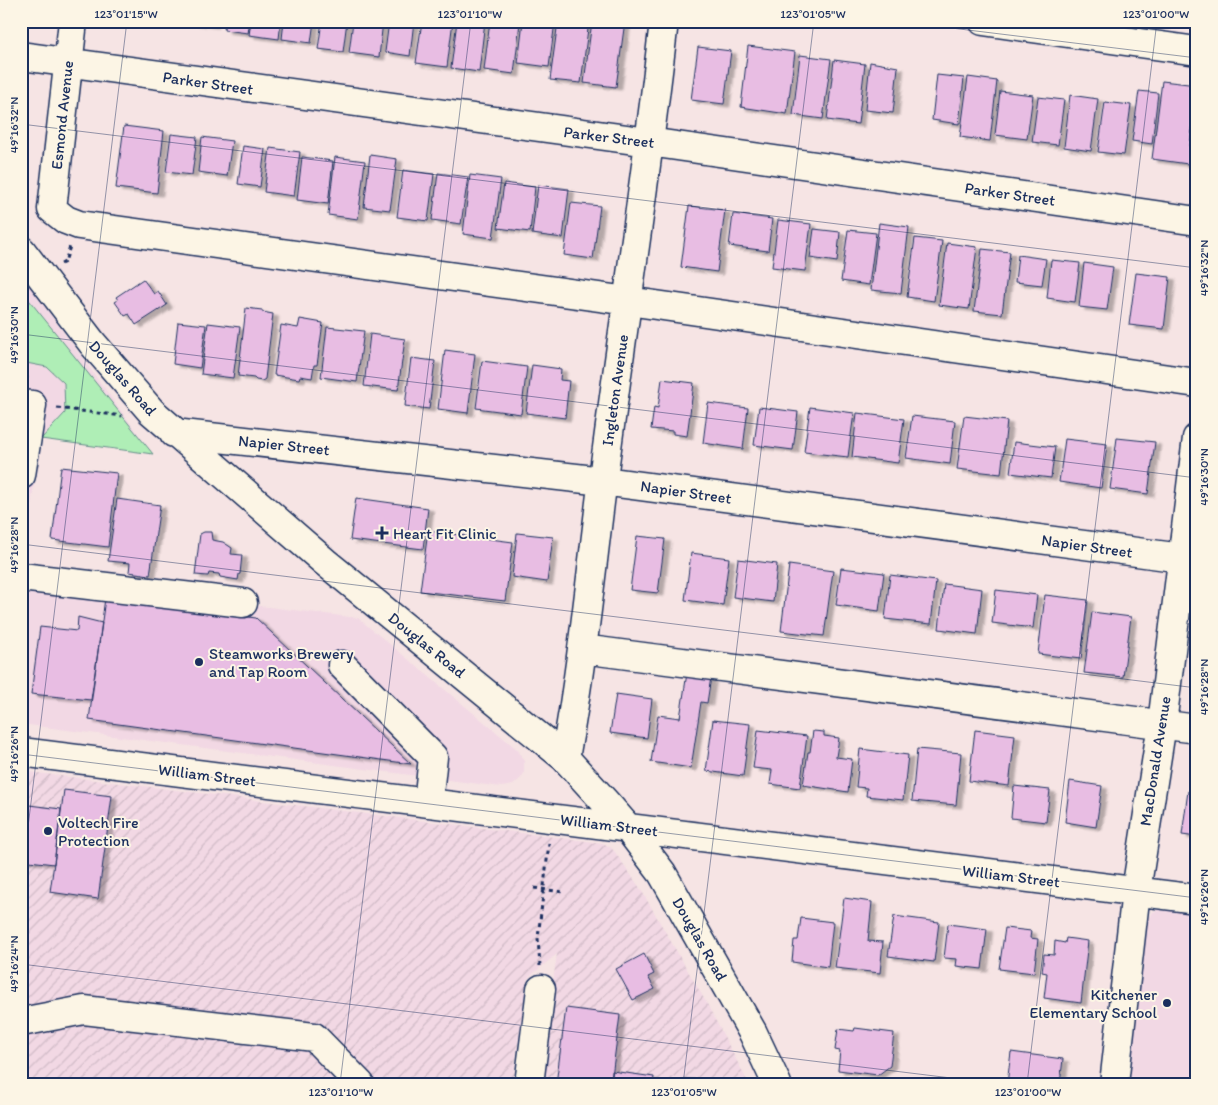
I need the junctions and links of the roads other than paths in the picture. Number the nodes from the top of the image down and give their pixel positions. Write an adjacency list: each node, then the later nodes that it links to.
1 (73, 21): 6 (street, Esmond Avenue)
2 (664, 21): 7 (street, Ingleton Avenue)
3 (983, 21): 4 (street)
4 (1197, 51)
5 (21, 56): 6 (street, Parker Street)
6 (68, 63): 7 (street, Parker Street); 10 (street, Esmond Avenue)
7 (649, 142): 8 (street, Parker Street); 10 (street, Ingleton Avenue)
8 (1197, 221)
9 (21, 250): 13 (street, Douglas Road)
10 (628, 301): 11 (street); 16 (street, Ingleton Avenue)
11 (1197, 382)
12 (27, 404): 15 (street)
13 (174, 433): 16 (street, Napier Street); 25 (street, Douglas Road)
14 (1197, 438): 17 (street, MacDonald Avenue)
15 (21, 475)
16 (604, 481): 17 (street, Napier Street); 20 (street, Ingleton Avenue)
17 (1189, 559): 22 (street, MacDonald Avenue)
18 (21, 577): 19 (street)
19 (243, 603)
20 (582, 649): 22 (street); 25 (street, Ingleton Avenue)
21 (342, 665): 26 (street)
22 (1162, 724): 23 (street); 28 (street, MacDonald Avenue)
23 (1197, 729)
24 (21, 752): 26 (street, William Street)
25 (565, 758): 27 (street, Douglas Road)
26 (428, 803): 27 (street, William Street)
27 (627, 827): 28 (street, William Street); 34 (street, Douglas Road)
28 (1136, 891): 29 (street, William Street); 35 (street, MacDonald Avenue)
29 (1197, 899)
30 (541, 989): 33 (street)
31 (21, 1022): 32 (street)
32 (360, 1084)
33 (529, 1084)
34 (777, 1084)
35 (1114, 1084)

